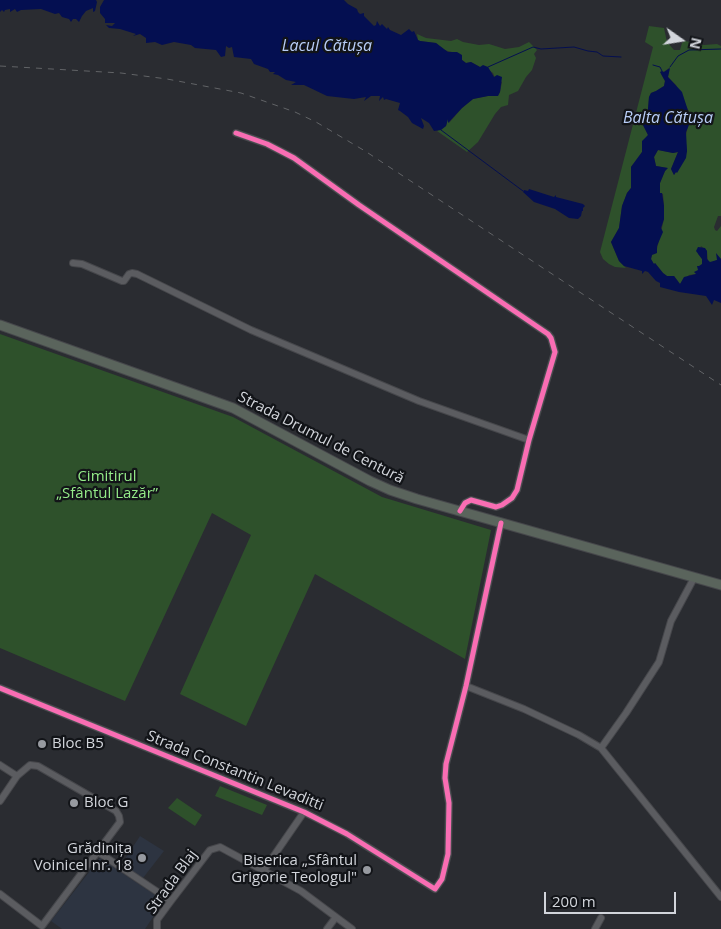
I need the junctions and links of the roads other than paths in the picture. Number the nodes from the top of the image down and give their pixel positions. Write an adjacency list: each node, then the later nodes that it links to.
1 (236, 133): 4 (street)
2 (73, 263): 4 (street)
3 (0, 325): 5 (highway, Strada Drumul de Centură)
4 (529, 440): 5 (street)
5 (460, 511): 6 (highway, Strada Drumul de Centură)
6 (500, 523): 7 (highway, Strada Drumul de Centură); 9 (street, Strada Constantin Levaditti)
7 (694, 578): 8 (highway, Strada Drumul de Centură); 11 (street)
8 (721, 585)
9 (466, 686): 11 (street); 15 (street, Strada Constantin Levaditti)
10 (0, 688): 15 (street, Strada Constantin Levaditti)
11 (601, 748): 19 (street)
12 (0, 765): 13 (street)
13 (17, 776): 14 (street); 16 (street)
14 (0, 801)
15 (304, 812): 17 (street)
16 (98, 852): 18 (street); 20 (street)
17 (264, 870): 20 (street, Strada Blaj); 22 (street, Strada Blaj)
18 (2, 896): 21 (street)
19 (721, 897)
20 (171, 901): 24 (street, Strada Blaj)
21 (0, 904)
22 (336, 917): 25 (street); 26 (street, Strada Blaj)
23 (601, 918): 27 (street)
24 (157, 929)
25 (327, 929)
26 (352, 929)
27 (595, 929)

